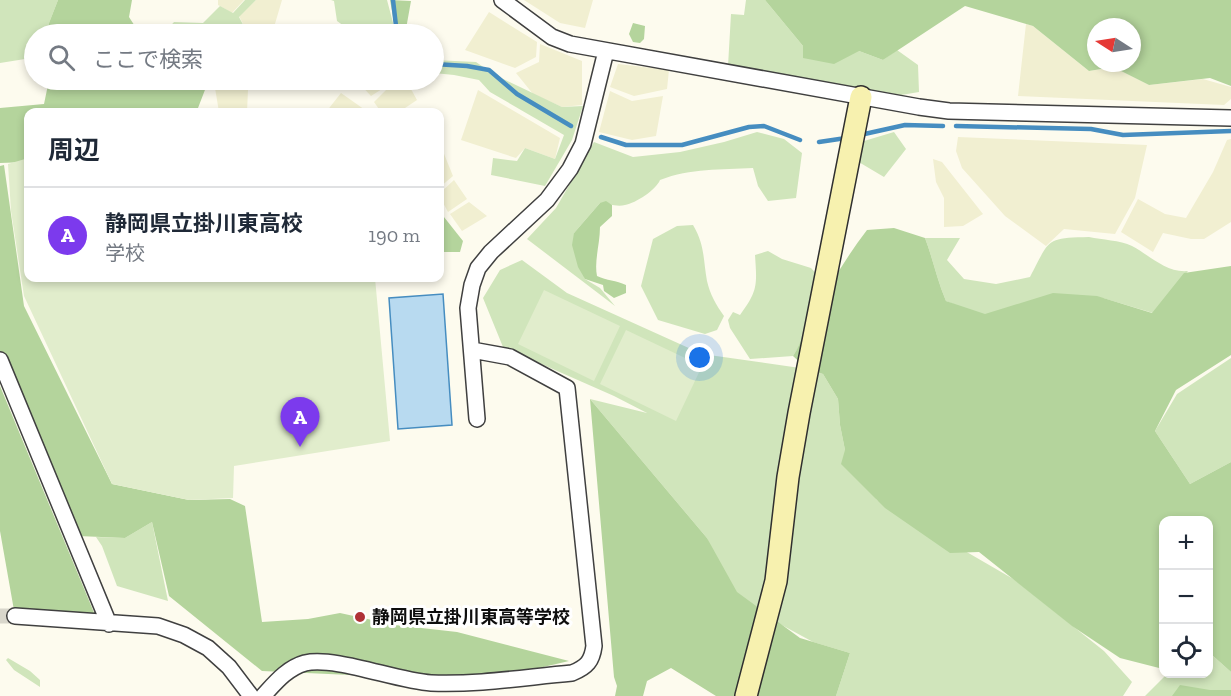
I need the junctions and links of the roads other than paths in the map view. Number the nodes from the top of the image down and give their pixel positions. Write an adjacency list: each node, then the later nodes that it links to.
1 (502, 0): 2 (street)
2 (606, 51): 3 (street); 5 (street)
3 (861, 97): 4 (street); 12 (street)
4 (1231, 118)
5 (472, 350): 7 (street); 11 (street)
6 (0, 360): 9 (street)
7 (477, 419)
8 (15, 616): 9 (street)
9 (109, 624): 10 (street)
10 (251, 696)
11 (262, 696)
12 (746, 696)

